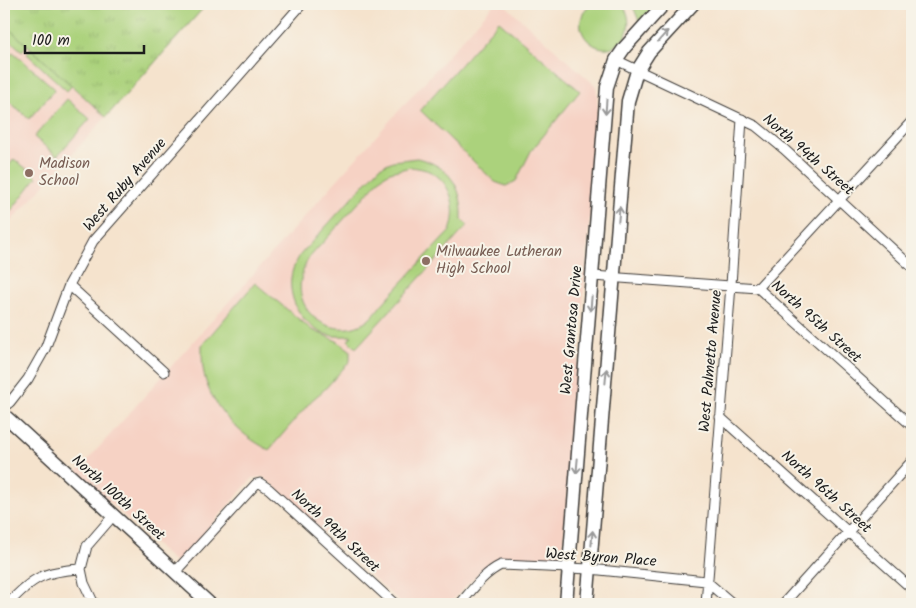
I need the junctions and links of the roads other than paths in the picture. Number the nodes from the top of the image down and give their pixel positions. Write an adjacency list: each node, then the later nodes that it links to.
1 (302, 4): 12 (street, West Ruby Avenue)
2 (664, 4): 4 (street, West Grantosa Drive)
3 (692, 4): 5 (street, one-way to 3)
4 (616, 60): 5 (street, North 94th Street); 10 (street, West Grantosa Drive, one-way to 10)
5 (637, 71): 6 (street, North 94th Street); 11 (street, one-way to 5)
6 (742, 119): 8 (street, North 94th Street); 13 (street, West Palmetto Avenue)
7 (912, 120): 8 (street)
8 (839, 201): 9 (street, North 94th Street); 14 (street)
9 (912, 267)
10 (593, 276): 11 (street, North 95th Street); 23 (street, West Grantosa Drive, one-way to 23)
11 (614, 277): 13 (street, North 95th Street); 25 (street, one-way to 11)
12 (69, 285): 15 (street); 16 (street, West Ruby Avenue)
13 (731, 285): 14 (street, North 95th Street); 18 (street, West Palmetto Avenue)
14 (758, 288): 19 (street, North 95th Street)
15 (164, 372)
16 (4, 407)
17 (4, 415): 21 (street, North 100th Street)
18 (720, 417): 22 (street, North 96th Street); 27 (street, West Palmetto Avenue)
19 (912, 426)
20 (912, 461): 22 (street)
21 (113, 516): 24 (street); 26 (street, North 100th Street)
22 (849, 532): 28 (street, North 96th Street); 38 (street)
23 (568, 568): 25 (street, West Byron Place); 33 (street, West Byron Place); 34 (street, West Grantosa Drive)
24 (81, 569): 29 (street); 30 (street)
25 (590, 569): 27 (street, West Byron Place); 35 (street)
26 (175, 572): 31 (street, North 100th Street); 32 (street, North 99th Street)
27 (706, 581): 36 (street, West Palmetto Avenue); 37 (street)
28 (912, 589)
29 (8, 604)
30 (94, 604)
31 (210, 604)
32 (394, 604)
33 (460, 604)
34 (566, 604)
35 (587, 604)
36 (706, 604)
37 (733, 604)
38 (783, 604)

